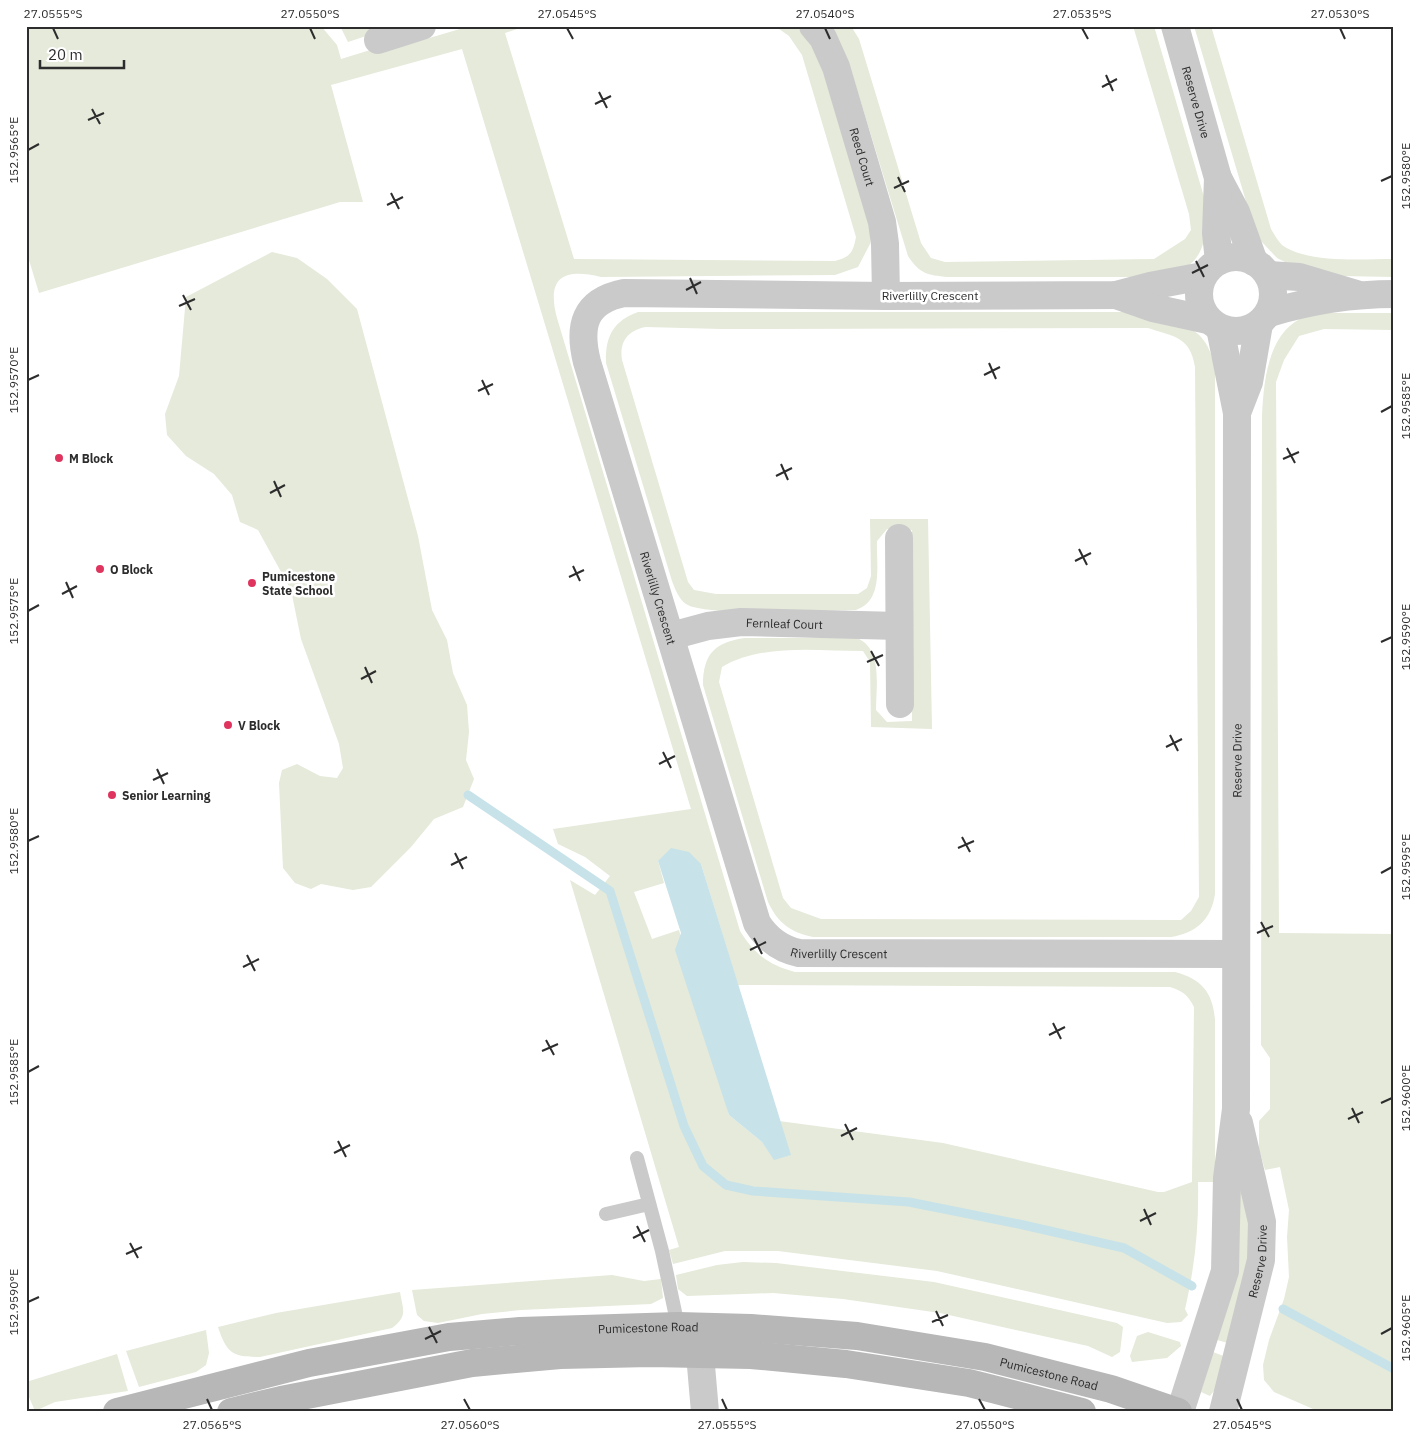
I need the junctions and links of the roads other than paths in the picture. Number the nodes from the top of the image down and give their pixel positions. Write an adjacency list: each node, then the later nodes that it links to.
1 (422, 26): 4 (street)
2 (813, 26): 11 (street, Reed Court)
3 (1175, 26): 5 (street, Reserve Drive)
4 (378, 40)
5 (1218, 178): 6 (street, Reserve Drive); 7 (street, Reserve Drive)
6 (1211, 268): 7 (street); 10 (street, Riverlilly Crescent); 13 (street)
7 (1261, 268): 8 (street); 12 (street)
8 (1358, 294): 9 (street); 12 (street)
9 (1394, 294)
10 (1116, 295): 11 (street, Riverlilly Crescent); 13 (street, Riverlilly Crescent)
11 (886, 296): 17 (street, Riverlilly Crescent)
12 (1264, 319): 13 (street); 14 (street, Reserve Drive)
13 (1214, 324): 14 (street, Reserve Drive)
14 (1237, 413): 19 (street, Reserve Drive)
15 (900, 538): 16 (street)
16 (899, 626): 17 (street, Fernleaf Court); 18 (street)
17 (671, 636): 19 (street, Riverlilly Crescent)
18 (900, 704)
19 (1236, 954): 20 (street, Reserve Drive)
20 (1236, 1109): 30 (street, Reserve Drive); 31 (street, Reserve Drive)
21 (636, 1158): 22 (lane)
22 (649, 1204): 23 (lane); 24 (lane)
23 (606, 1214)
24 (688, 1326): 25 (street); 26 (main road, Pumicestone Road); 30 (main road, Pumicestone Road)
25 (700, 1353): 27 (main road, Pumicestone Road); 28 (street); 29 (main road, Pumicestone Road)
26 (118, 1412)
27 (231, 1412)
28 (705, 1412)
29 (1082, 1412)
30 (1179, 1412)
31 (1223, 1412)

